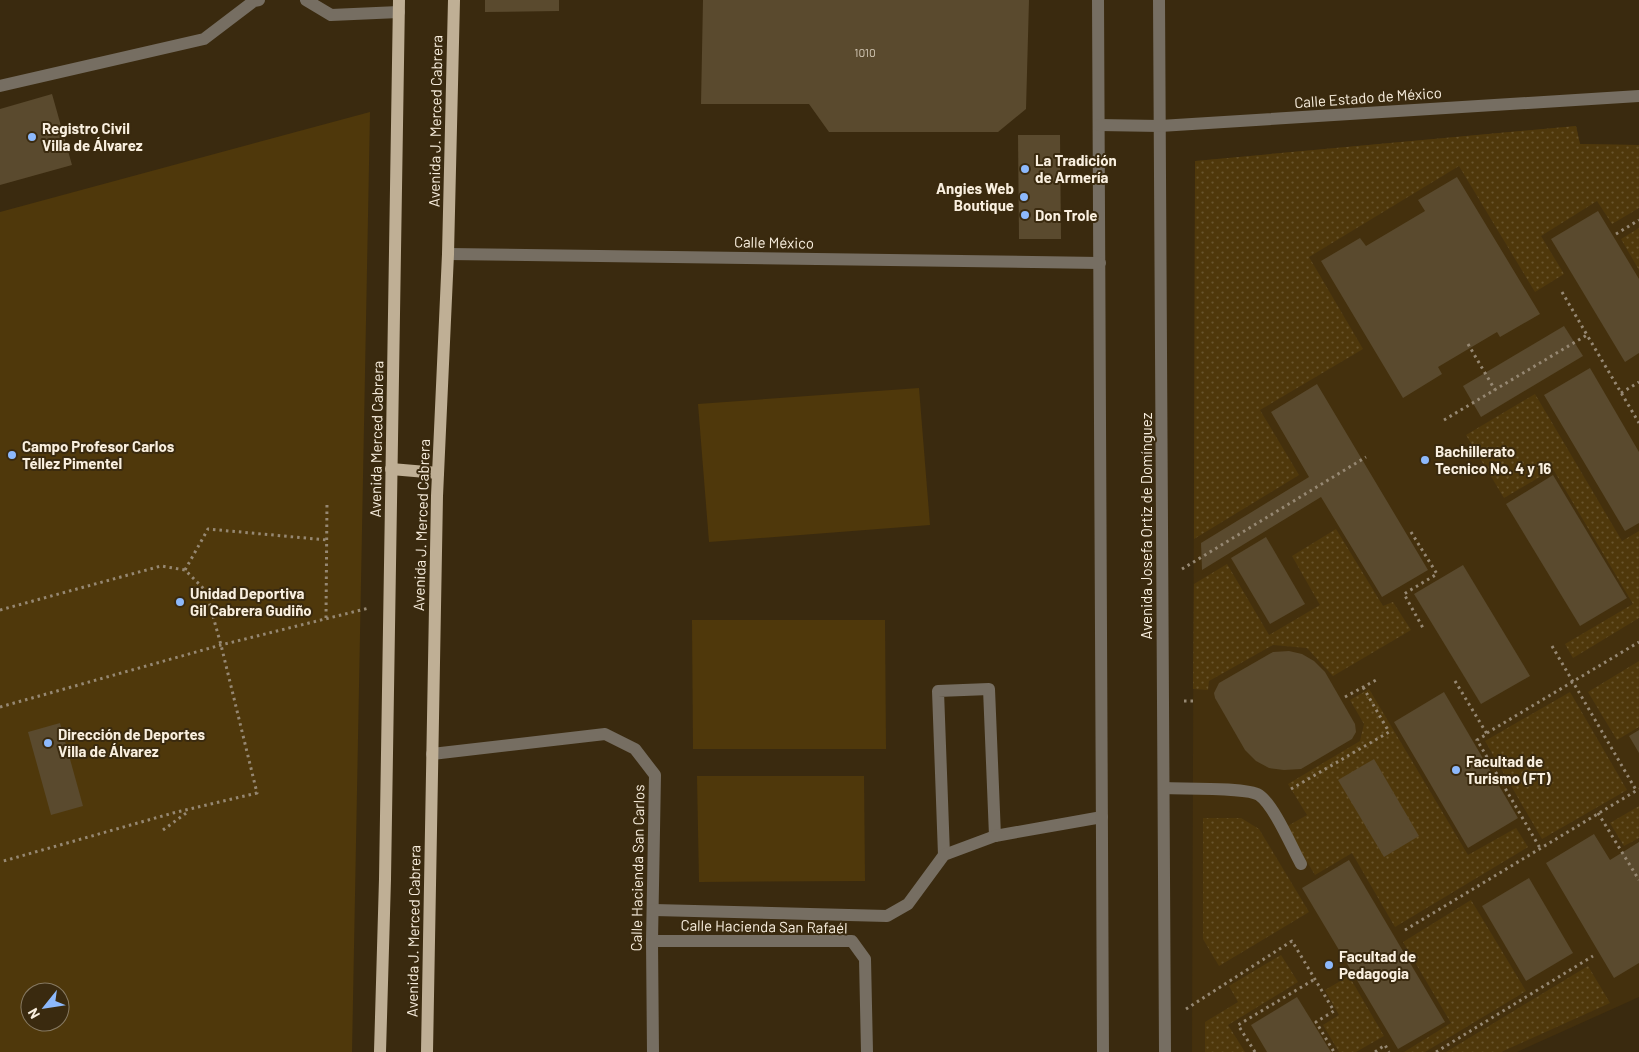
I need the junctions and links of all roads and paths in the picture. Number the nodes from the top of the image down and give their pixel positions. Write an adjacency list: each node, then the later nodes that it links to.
1 (259, 0): 7 (street)
2 (306, 0): 6 (street)
3 (454, 0): 13 (main road, Avenida J. Merced Cabrera)
4 (1098, 0): 9 (street)
5 (1159, 0): 10 (street, Avenida Josefa Ortiz de Domínguez)
6 (399, 6): 24 (main road, Avenida Merced Cabrera)
7 (0, 86)
8 (1639, 96): 10 (street, Calle Estado de México)
9 (1099, 125): 10 (street, Calle Estado de México); 14 (street)
10 (1160, 126): 30 (street, Avenida Josefa Ortiz de Domínguez)
11 (1639, 220): 12 (path)
12 (1616, 234)
13 (448, 254): 14 (street, Calle México); 25 (main road, Avenida J. Merced Cabrera)
14 (1100, 263): 51 (street)
15 (1562, 292): 16 (path)
16 (1587, 335): 19 (path); 20 (path)
17 (1468, 344): 19 (path)
18 (1639, 382): 20 (path)
19 (1495, 390): 21 (path)
20 (1621, 393): 22 (path)
21 (1444, 420)
22 (1639, 423)
23 (1366, 457): 30 (path)
24 (391, 469): 25 (main road); 58 (main road, Avenida Merced Cabrera)
25 (438, 473): 45 (main road, Avenida J. Merced Cabrera)
26 (327, 501): 28 (path)
27 (1411, 532): 34 (path)
28 (327, 540): 29 (path); 33 (path)
29 (185, 570): 32 (path); 36 (path)
30 (1162, 581): 46 (street, Avenida Josefa Ortiz de Domínguez)
31 (370, 607): 33 (path)
32 (0, 610)
33 (326, 618): 36 (path)
34 (1423, 628)
35 (1639, 642): 40 (path)
36 (221, 645): 43 (path); 49 (path)
37 (1552, 646): 40 (path)
38 (1378, 679): 41 (path)
39 (1455, 681): 44 (path)
40 (1573, 682): 44 (path); 48 (path)
41 (1363, 687): 42 (path); 47 (path)
42 (1345, 697)
43 (0, 707)
44 (1487, 734): 54 (path)
45 (432, 754): 60 (street, Calle Hacienda San Carlos); 67 (main road, Avenida J. Merced Cabrera)
46 (1164, 788): 57 (street); 65 (street, Avenida Josefa Ortiz de Domínguez)
47 (1291, 789)
48 (1638, 790): 50 (path)
49 (192, 809): 52 (path); 56 (path)
50 (1598, 813): 54 (path); 59 (path)
51 (1102, 817): 53 (street); 70 (street)
52 (163, 830)
53 (995, 836): 55 (street); 55 (street)
54 (1540, 848): 61 (path)
55 (944, 855): 60 (street)
56 (0, 862)
57 (1301, 864)
58 (384, 879): 66 (main road, Avenida J. Merced Cabrera)
59 (1639, 880)
60 (654, 910): 62 (street, Calle Hacienda San Carlos)
61 (1405, 930)
62 (652, 941): 68 (street, Calle Hacienda San Carlos); 69 (street, Calle Hacienda San Rafaél)
63 (1593, 956): 76 (path)
64 (1315, 979): 65 (path); 72 (path); 73 (path)
65 (1165, 1023): 71 (street, Avenida Josefa Ortiz de Domínguez)
66 (380, 1052)
67 (427, 1052)
68 (653, 1052)
69 (867, 1052)
70 (1103, 1052)
71 (1165, 1052)
72 (1255, 1052)
73 (1334, 1052)
74 (1375, 1052): 75 (path)
75 (1389, 1052)
76 (1436, 1052)

